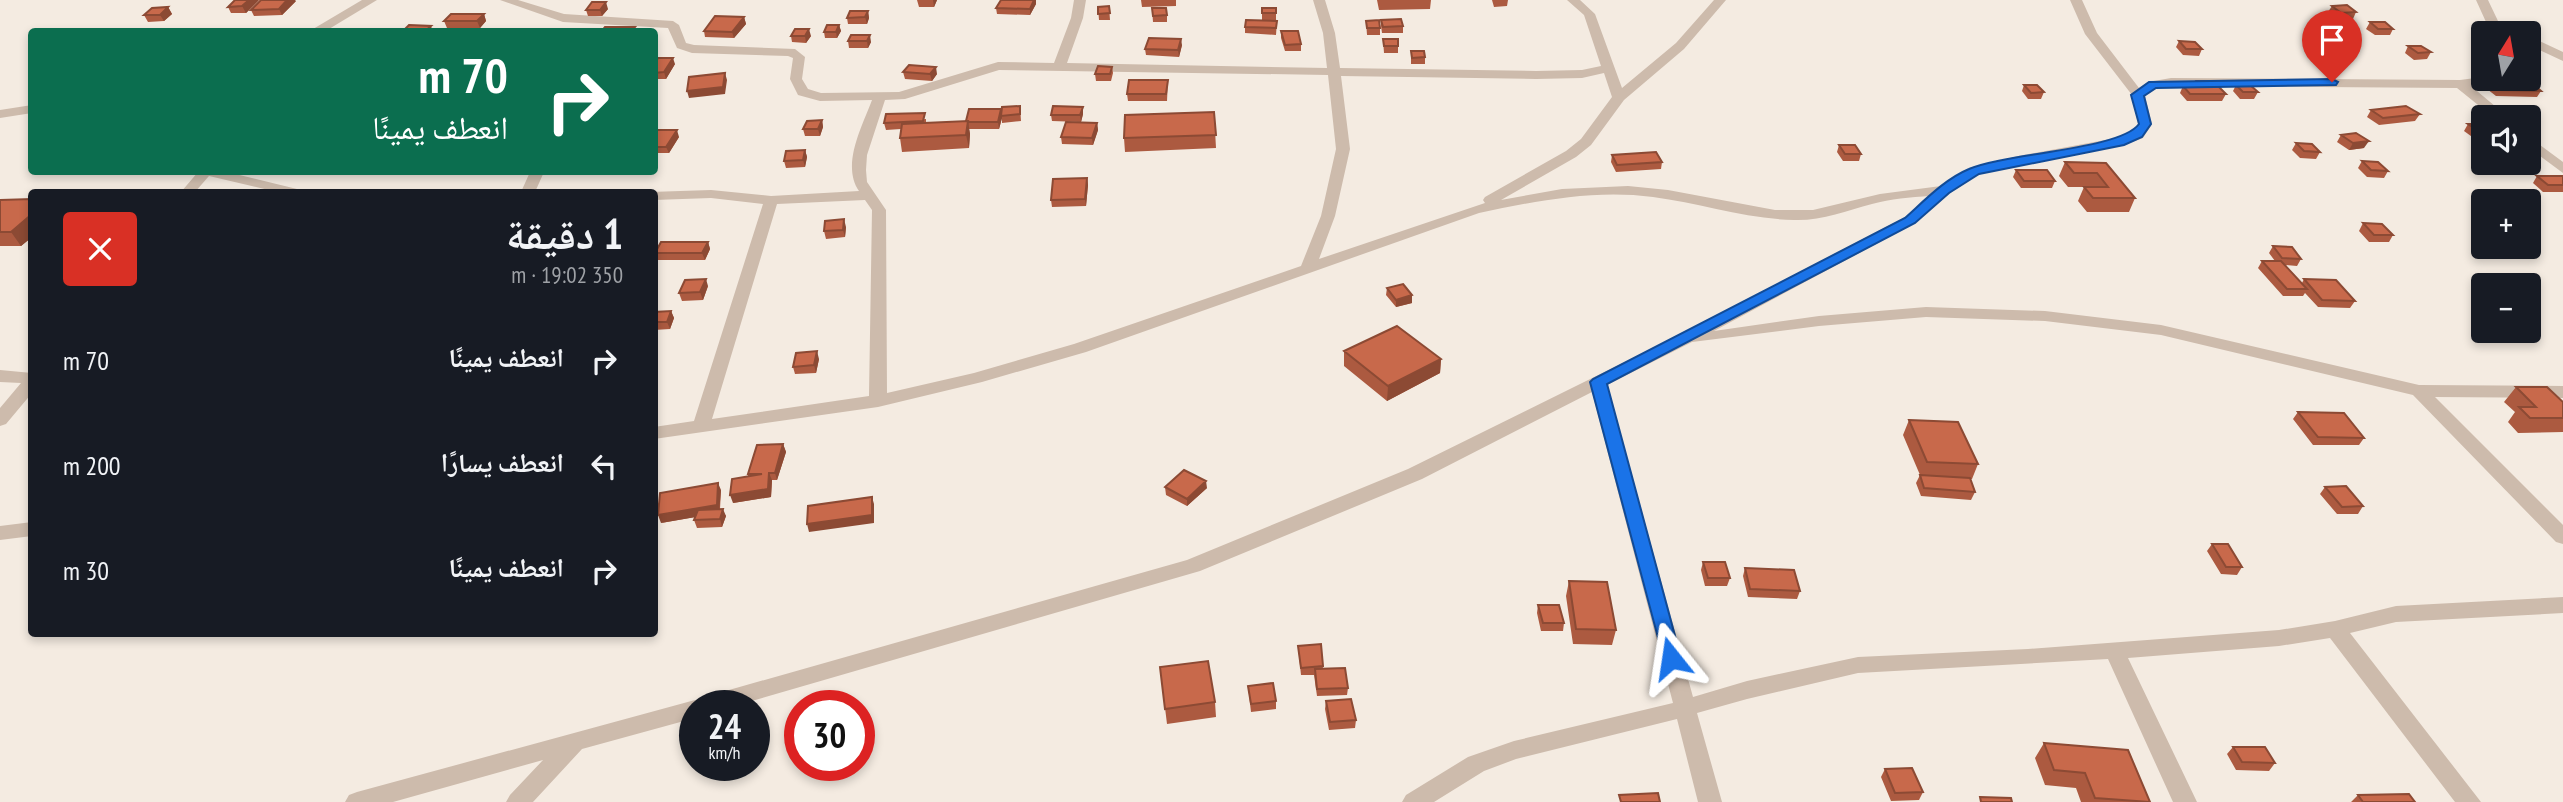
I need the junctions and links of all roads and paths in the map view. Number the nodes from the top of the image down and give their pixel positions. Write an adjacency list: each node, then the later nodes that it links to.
1 (371, 0): 10 (street)
2 (506, 0): 20 (street)
3 (1080, 0): 13 (street)
4 (1319, 0): 15 (street)
5 (1573, 0): 14 (street)
6 (1720, 0): 19 (street)
7 (2076, 0): 18 (street)
8 (2482, 0): 9 (street)
9 (2492, 21)
10 (321, 28)
11 (2541, 46): 12 (street)
12 (2563, 57)
13 (1060, 65): 15 (street); 20 (street)
14 (1610, 68): 15 (street); 19 (street)
15 (1334, 70): 35 (street)
16 (2471, 82): 17 (street)
17 (2460, 84): 18 (street); 21 (street)
18 (2137, 95): 30 (street)
19 (1619, 97): 34 (street)
20 (879, 98): 31 (street)
21 (2486, 105)
22 (28, 110): 23 (street)
23 (1, 115)
24 (2541, 151): 25 (street)
25 (2563, 169)
26 (202, 175): 28 (street)
27 (224, 175): 29 (street)
28 (191, 189)
29 (280, 189)
30 (1945, 190): 34 (street); 36 (street)
31 (870, 195): 33 (street); 43 (street)
32 (658, 196): 33 (street)
33 (771, 200): 45 (street)
34 (1475, 209): 35 (street)
35 (1307, 269): 43 (street)
36 (1683, 340): 39 (street); 41 (street)
37 (0, 376): 38 (street)
38 (28, 380)
39 (1598, 382): 53 (street); 54 (street)
40 (28, 385): 44 (street)
41 (2419, 391): 42 (street); 49 (street)
42 (2563, 392)
43 (878, 401): 45 (street)
44 (0, 420)
45 (701, 426): 46 (street)
46 (658, 432)
47 (28, 528): 48 (street)
48 (0, 533)
49 (2563, 537)
50 (2563, 605): 51 (street)
51 (2335, 629): 52 (street); 62 (street)
52 (2114, 650): 54 (street); 61 (street)
53 (760, 690)
54 (1685, 708): 59 (street); 60 (street)
55 (679, 713): 56 (street)
56 (574, 743): 57 (street); 58 (street)
57 (356, 802)
58 (518, 802)
59 (1415, 802)
60 (1710, 802)
61 (2185, 802)
62 (2469, 802)

